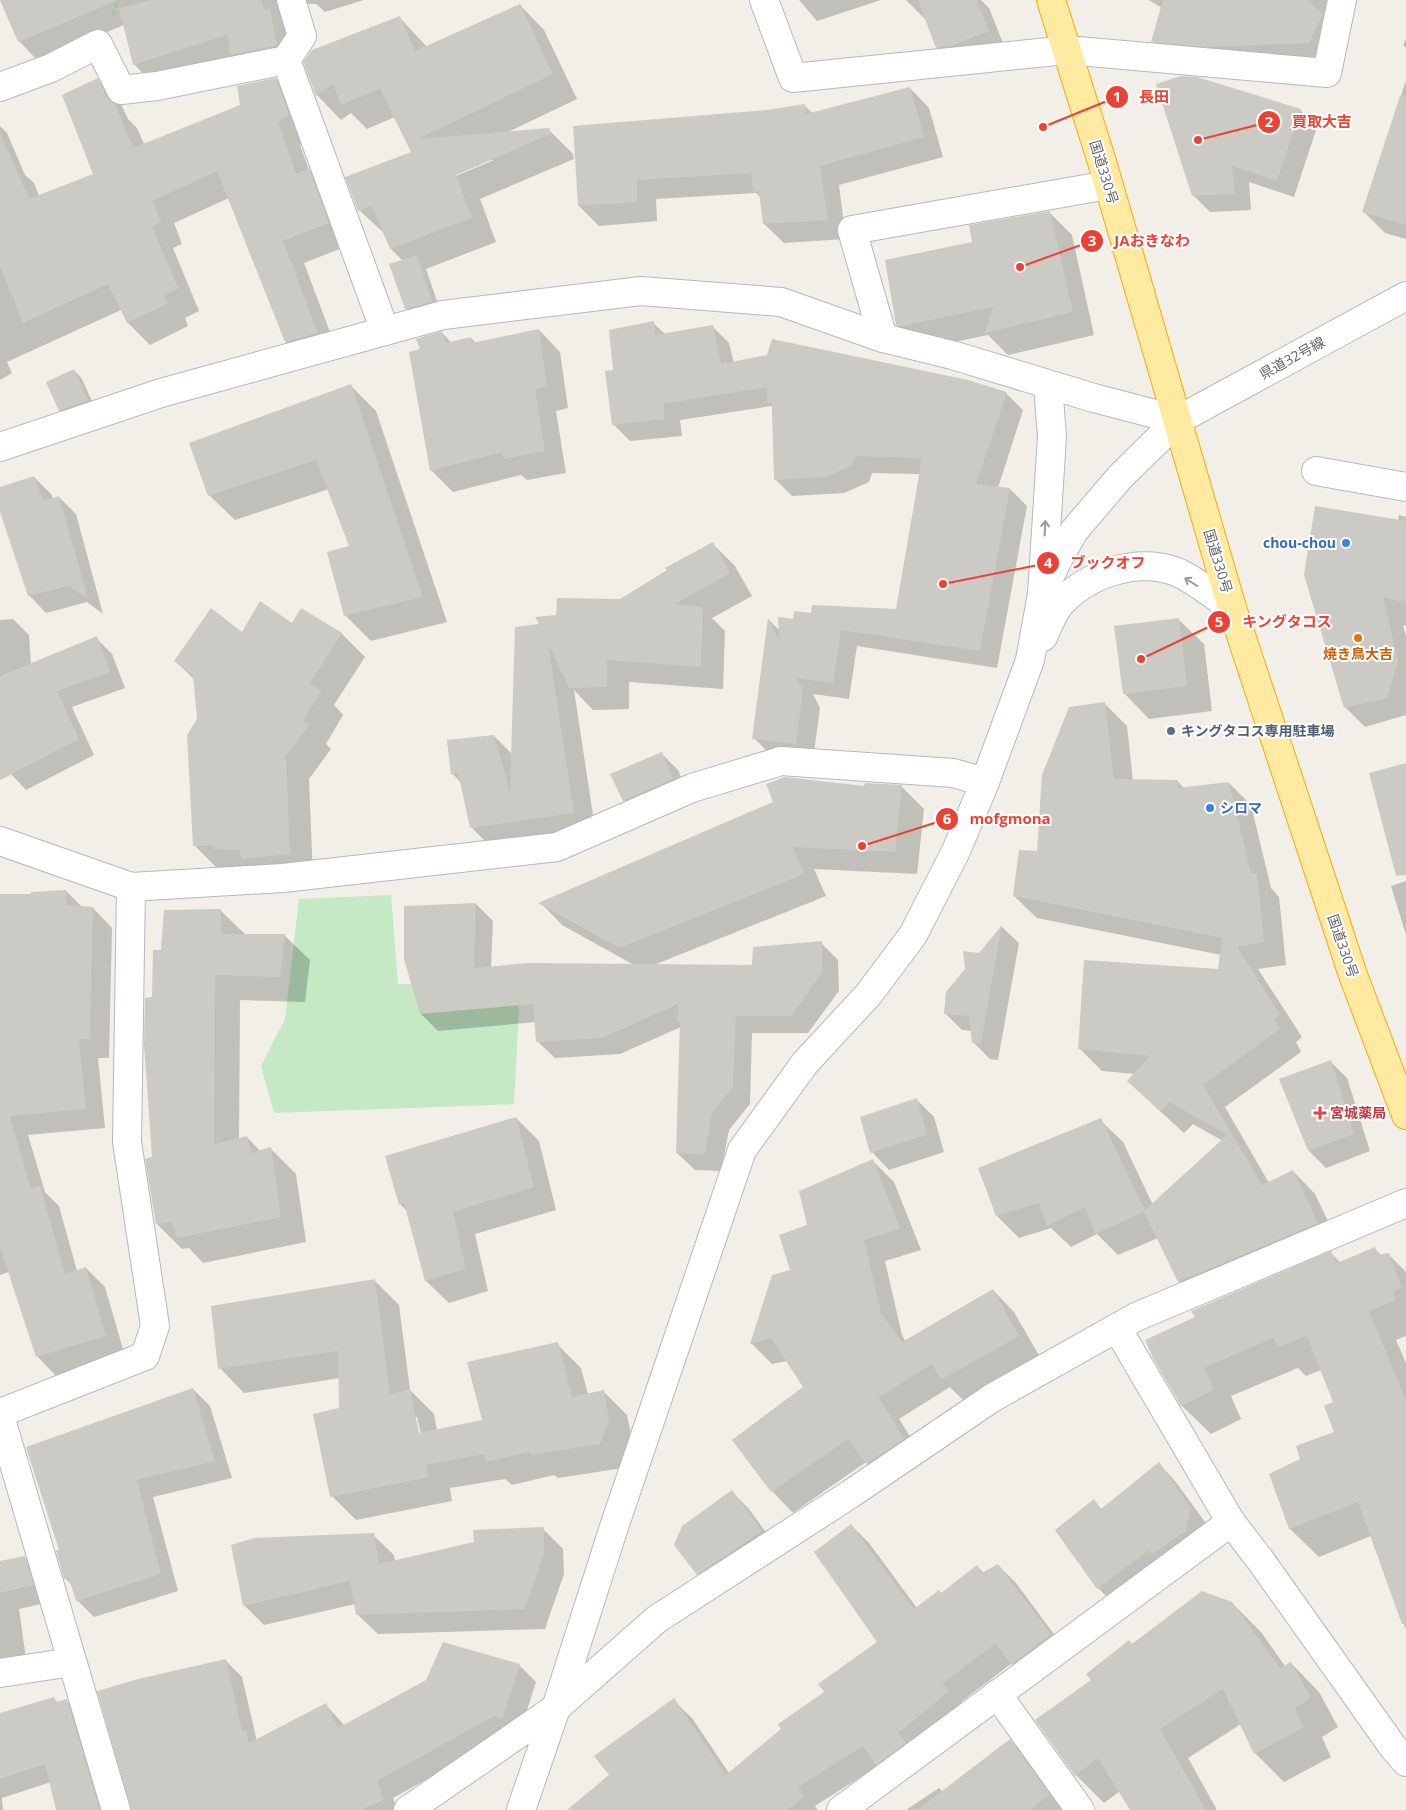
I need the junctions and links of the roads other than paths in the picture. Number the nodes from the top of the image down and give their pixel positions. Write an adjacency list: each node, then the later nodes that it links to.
1 (291, 0): 6 (street)
2 (764, 0): 5 (street)
3 (1051, 0): 5 (highway, 国道330号)
4 (1342, 0): 5 (street)
5 (1067, 50): 8 (highway, 国道330号)
6 (286, 60): 7 (street); 10 (street)
7 (0, 87)
8 (1108, 185): 11 (street); 13 (highway, 国道330号)
9 (1406, 296): 13 (street, 県道32号線)
10 (385, 331): 11 (street); 14 (street)
11 (883, 338): 12 (street)
12 (1048, 384): 13 (street); 17 (street, one-way to 12)
13 (1178, 420): 17 (street, 県道32号線); 18 (highway, 国道330号)
14 (0, 447)
15 (1316, 471): 16 (street)
16 (1406, 487)
17 (1042, 594): 19 (street)
18 (1232, 608): 19 (street, one-way to 19); 23 (highway, 国道330号)
19 (1030, 660): 20 (street)
20 (985, 782): 22 (street); 31 (street)
21 (0, 841): 22 (street)
22 (131, 887): 26 (street)
23 (1406, 1115)
24 (1406, 1204): 25 (street)
25 (1117, 1328): 27 (street); 31 (street)
26 (0, 1415): 28 (street)
27 (1231, 1522): 30 (street); 32 (street)
28 (72, 1662): 29 (street); 33 (street)
29 (0, 1673)
30 (997, 1694): 36 (street); 37 (street)
31 (556, 1708): 34 (street); 35 (street)
32 (1406, 1762)
33 (116, 1810)
34 (408, 1810)
35 (521, 1810)
36 (841, 1810)
37 (1080, 1810)

